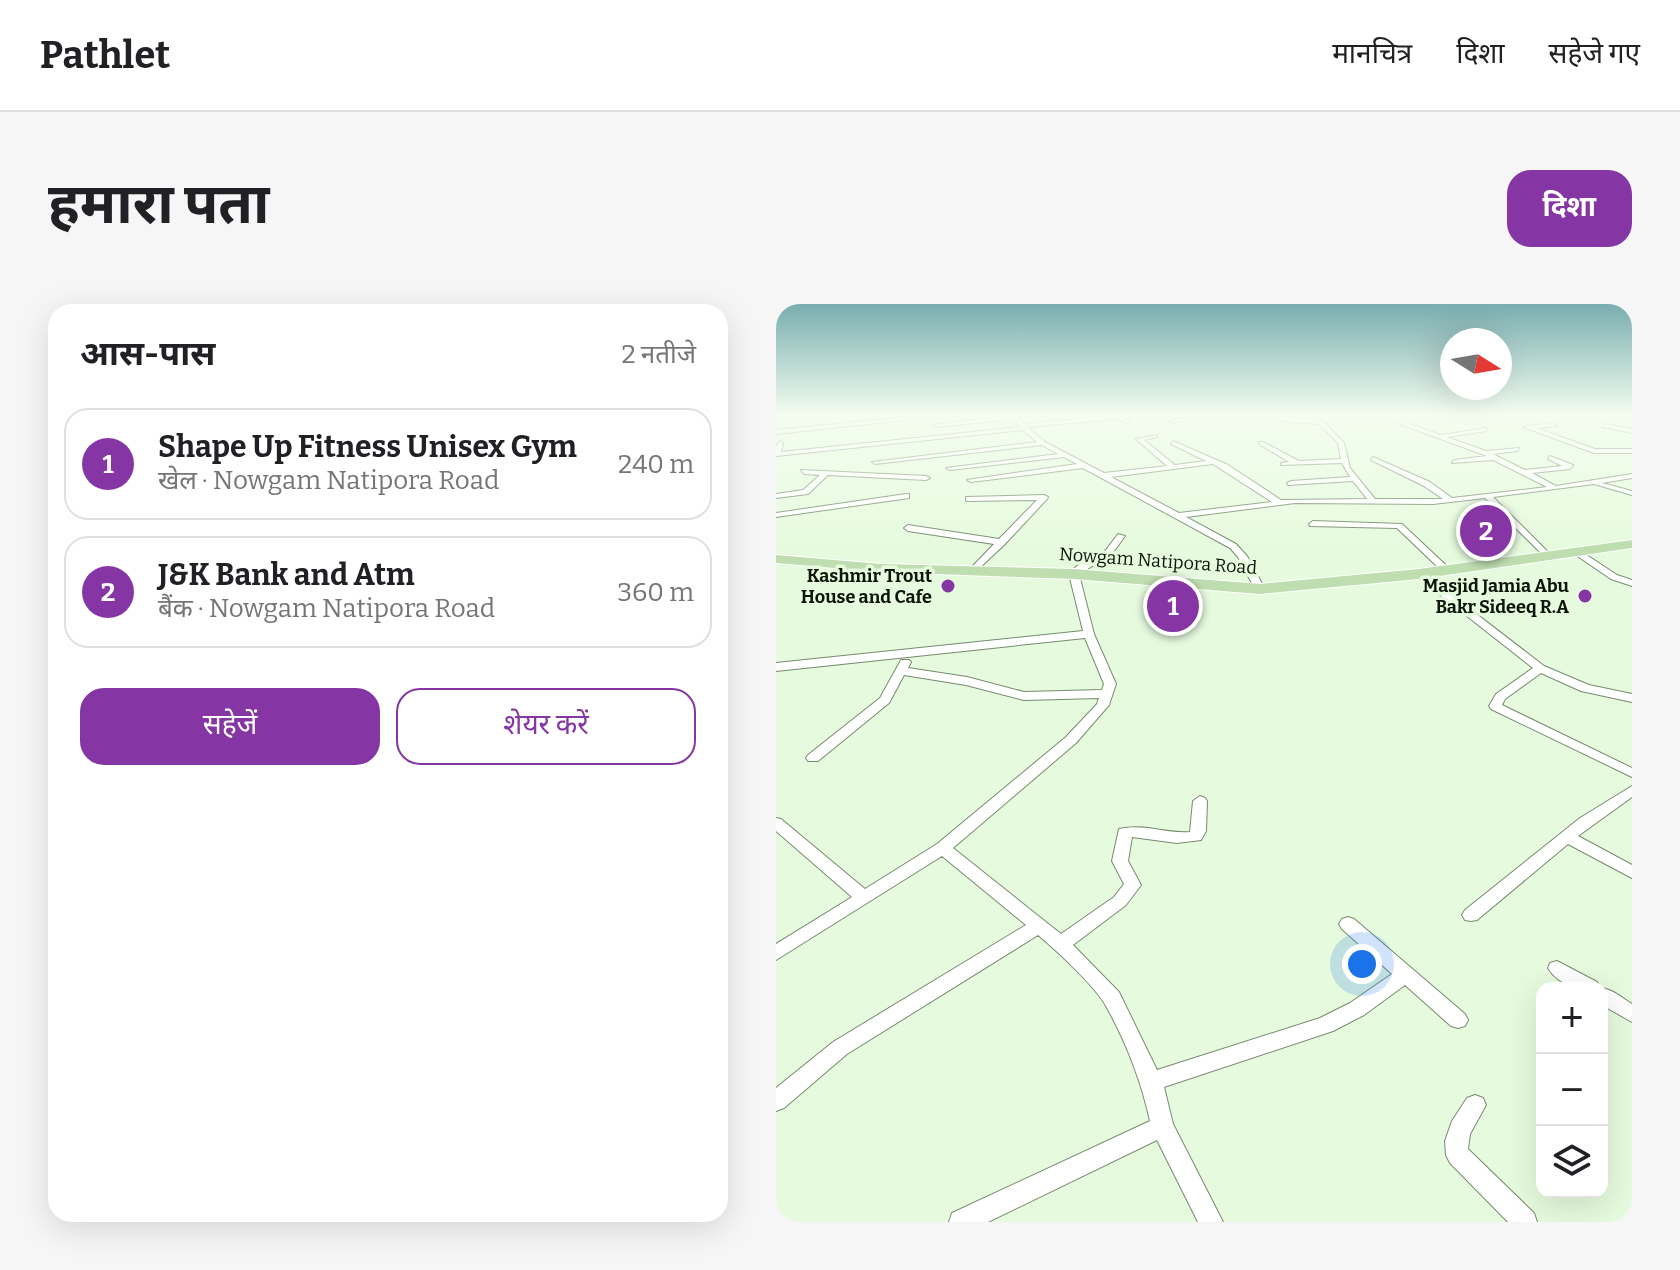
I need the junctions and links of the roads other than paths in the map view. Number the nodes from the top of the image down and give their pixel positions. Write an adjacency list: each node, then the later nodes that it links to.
1 (912, 458): 13 (street)
2 (1039, 458): 20 (street)
3 (1069, 458): 18 (street)
4 (1162, 458): 19 (street)
5 (1206, 458): 14 (street)
6 (1288, 458): 16 (street)
7 (1343, 458): 12 (street)
8 (1478, 458): 15 (street)
9 (1493, 458): 22 (street)
10 (1550, 458): 22 (street)
11 (1373, 459): 37 (street)
12 (1343, 461): 16 (street); 27 (street)
13 (875, 462)
14 (1215, 462): 19 (street); 38 (street)
15 (1454, 462)
16 (1298, 463): 17 (street)
17 (1283, 464)
18 (1083, 466): 24 (street); 28 (street)
19 (1173, 467): 24 (street)
20 (950, 468)
21 (804, 472): 23 (street)
22 (1525, 473): 31 (street)
23 (825, 474): 26 (street); 33 (street)
24 (1101, 476): 41 (street)
25 (1632, 476): 30 (street)
26 (926, 478)
27 (1354, 479): 29 (street); 39 (street)
28 (971, 480)
29 (1291, 483)
30 (1594, 483): 31 (street); 32 (street)
31 (1555, 488): 35 (street)
32 (1632, 493)
33 (776, 496)
34 (906, 496): 40 (street)
35 (1487, 496): 37 (street); 48 (street)
36 (969, 499): 45 (street)
37 (1450, 500): 39 (street)
38 (1279, 503): 39 (street); 41 (street)
39 (1374, 503)
40 (776, 515)
41 (1177, 516): 55 (street)
42 (1313, 524): 50 (street)
43 (908, 528): 45 (street)
44 (1121, 536): 52 (street)
45 (1002, 542): 51 (street)
46 (1632, 544): 47 (main road, Nowgam Natipora Road)
47 (1576, 551): 48 (main road, Nowgam Natipora Road); 54 (street)
48 (1546, 555): 50 (main road, Nowgam Natipora Road)
49 (776, 559): 51 (main road, Nowgam Natipora Road)
50 (1446, 570): 53 (main road, Nowgam Natipora Road)
51 (972, 572): 52 (main road, Nowgam Natipora Road)
52 (1074, 574): 55 (main road, Nowgam Natipora Road); 56 (street)
53 (1419, 574): 55 (main road, Nowgam Natipora Road); 59 (street)
54 (1632, 583)
55 (1260, 589)
56 (1089, 634): 57 (street); 61 (street)
57 (908, 653): 58 (street); 60 (street)
58 (776, 667)
59 (1540, 668): 62 (street); 64 (street)
60 (901, 671): 61 (street); 63 (street)
61 (1108, 694): 69 (street)
62 (1632, 698)
63 (813, 758)
64 (1632, 773)
65 (1632, 790): 68 (street)
66 (1200, 801): 75 (street)
67 (776, 823): 71 (street)
68 (1567, 837): 70 (street); 72 (street)
69 (943, 848): 71 (street); 74 (street)
70 (1632, 872)
71 (864, 898): 76 (street)
72 (1471, 915)
73 (1348, 924): 78 (street)
74 (1038, 926): 75 (street); 84 (street)
75 (1061, 944): 83 (street)
76 (776, 953)
77 (1557, 968): 79 (street)
78 (1405, 975): 82 (street); 83 (street)
79 (1580, 982)
80 (1608, 999): 81 (street)
81 (1632, 1014)
82 (1458, 1020)
83 (1152, 1081): 86 (street)
84 (776, 1101)
85 (1475, 1105): 89 (street)
86 (1162, 1126): 87 (street); 88 (street)
87 (961, 1222)
88 (1211, 1222)
89 (1525, 1222)

